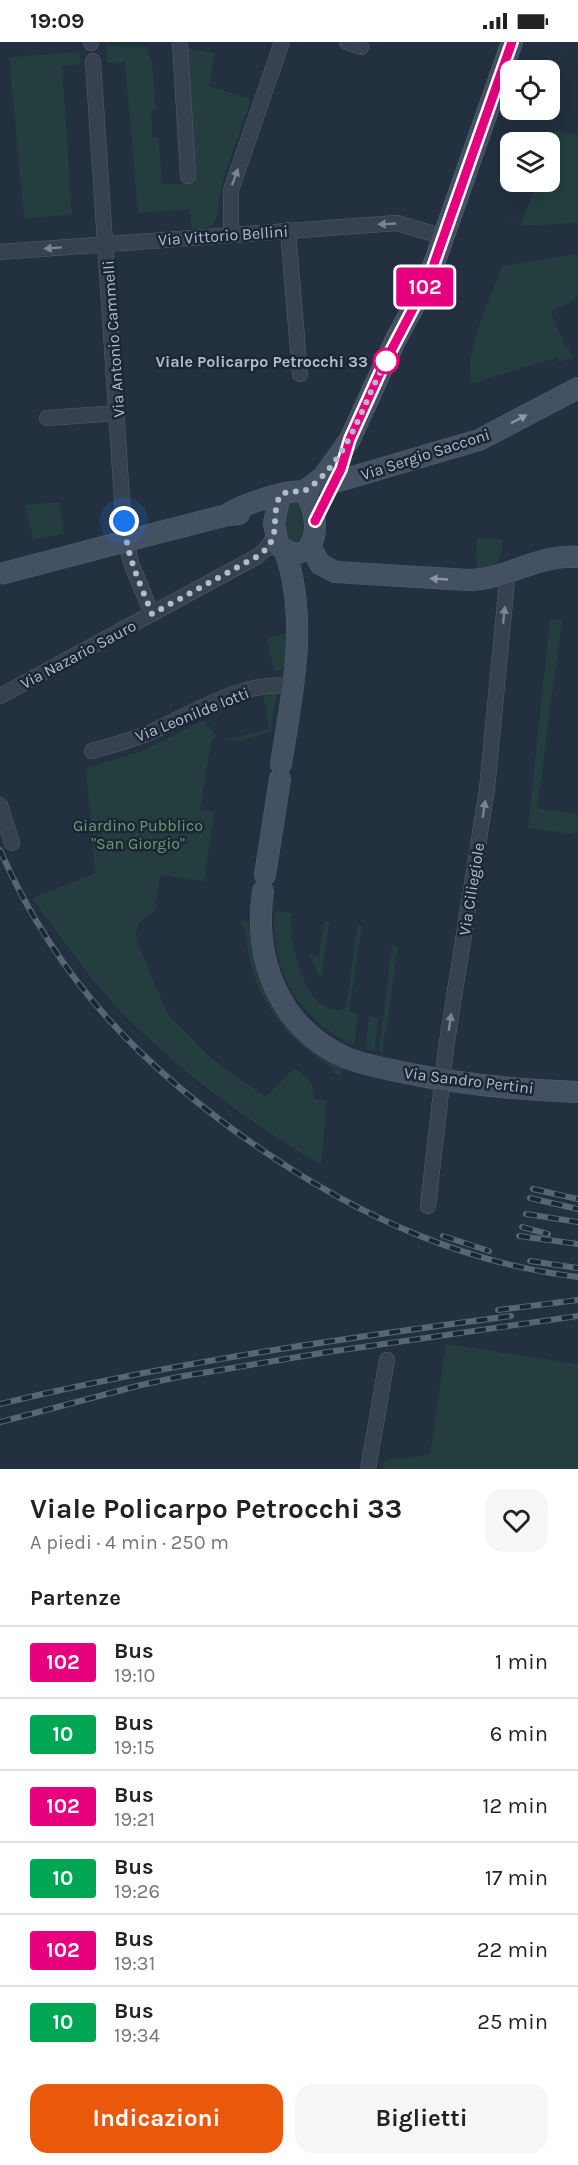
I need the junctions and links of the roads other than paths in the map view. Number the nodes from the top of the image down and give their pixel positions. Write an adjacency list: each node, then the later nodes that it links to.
1 (180, 42): 5 (street)
2 (282, 42): 7 (street, one-way to 2)
3 (512, 42): 8 (main road)
4 (93, 60): 9 (street, Via Antonio Cammelli)
5 (188, 176)
6 (288, 230): 7 (street, Via Vittorio Bellini); 8 (street, Via Vittorio Bellini, one-way to 6); 11 (street)
7 (231, 234): 9 (street, Via Vittorio Bellini)
8 (444, 237): 15 (main road)
9 (107, 244): 10 (street, Via Vittorio Bellini, one-way to 10); 13 (street, Via Antonio Cammelli)
10 (0, 252)
11 (300, 374)
12 (578, 388): 16 (main road, Via Sergio Sacconi, one-way to 12)
13 (117, 413): 14 (street); 25 (street, Via Antonio Cammelli)
14 (46, 418)
15 (350, 439): 16 (main road); 17 (main road)
16 (335, 482): 20 (main road)
17 (303, 492): 18 (main road); 20 (main road)
18 (280, 495): 19 (main road); 21 (main road)
19 (227, 515): 21 (main road); 24 (main road, bridge)
20 (315, 521): 21 (main road)
21 (289, 542): 23 (main road, one-way to 21); 25 (street, Via Nazario Sauro); 26 (main road, Via Sandro Pertini)
22 (578, 557): 23 (main road)
23 (508, 571): 31 (street, Via Ciliegiole, one-way to 23)
24 (0, 574)
25 (152, 614): 27 (street, Via Nazario Sauro)
26 (293, 686): 28 (street, Via Leonilde Iotti); 31 (main road, Via Sandro Pertini)
27 (0, 696)
28 (92, 751)
29 (0, 805): 30 (street)
30 (12, 843)
31 (442, 1080): 32 (main road, Via Sandro Pertini); 33 (street, Via Ciliegiole)
32 (578, 1092)
33 (428, 1206)
34 (387, 1360): 35 (street)
35 (368, 1469)

